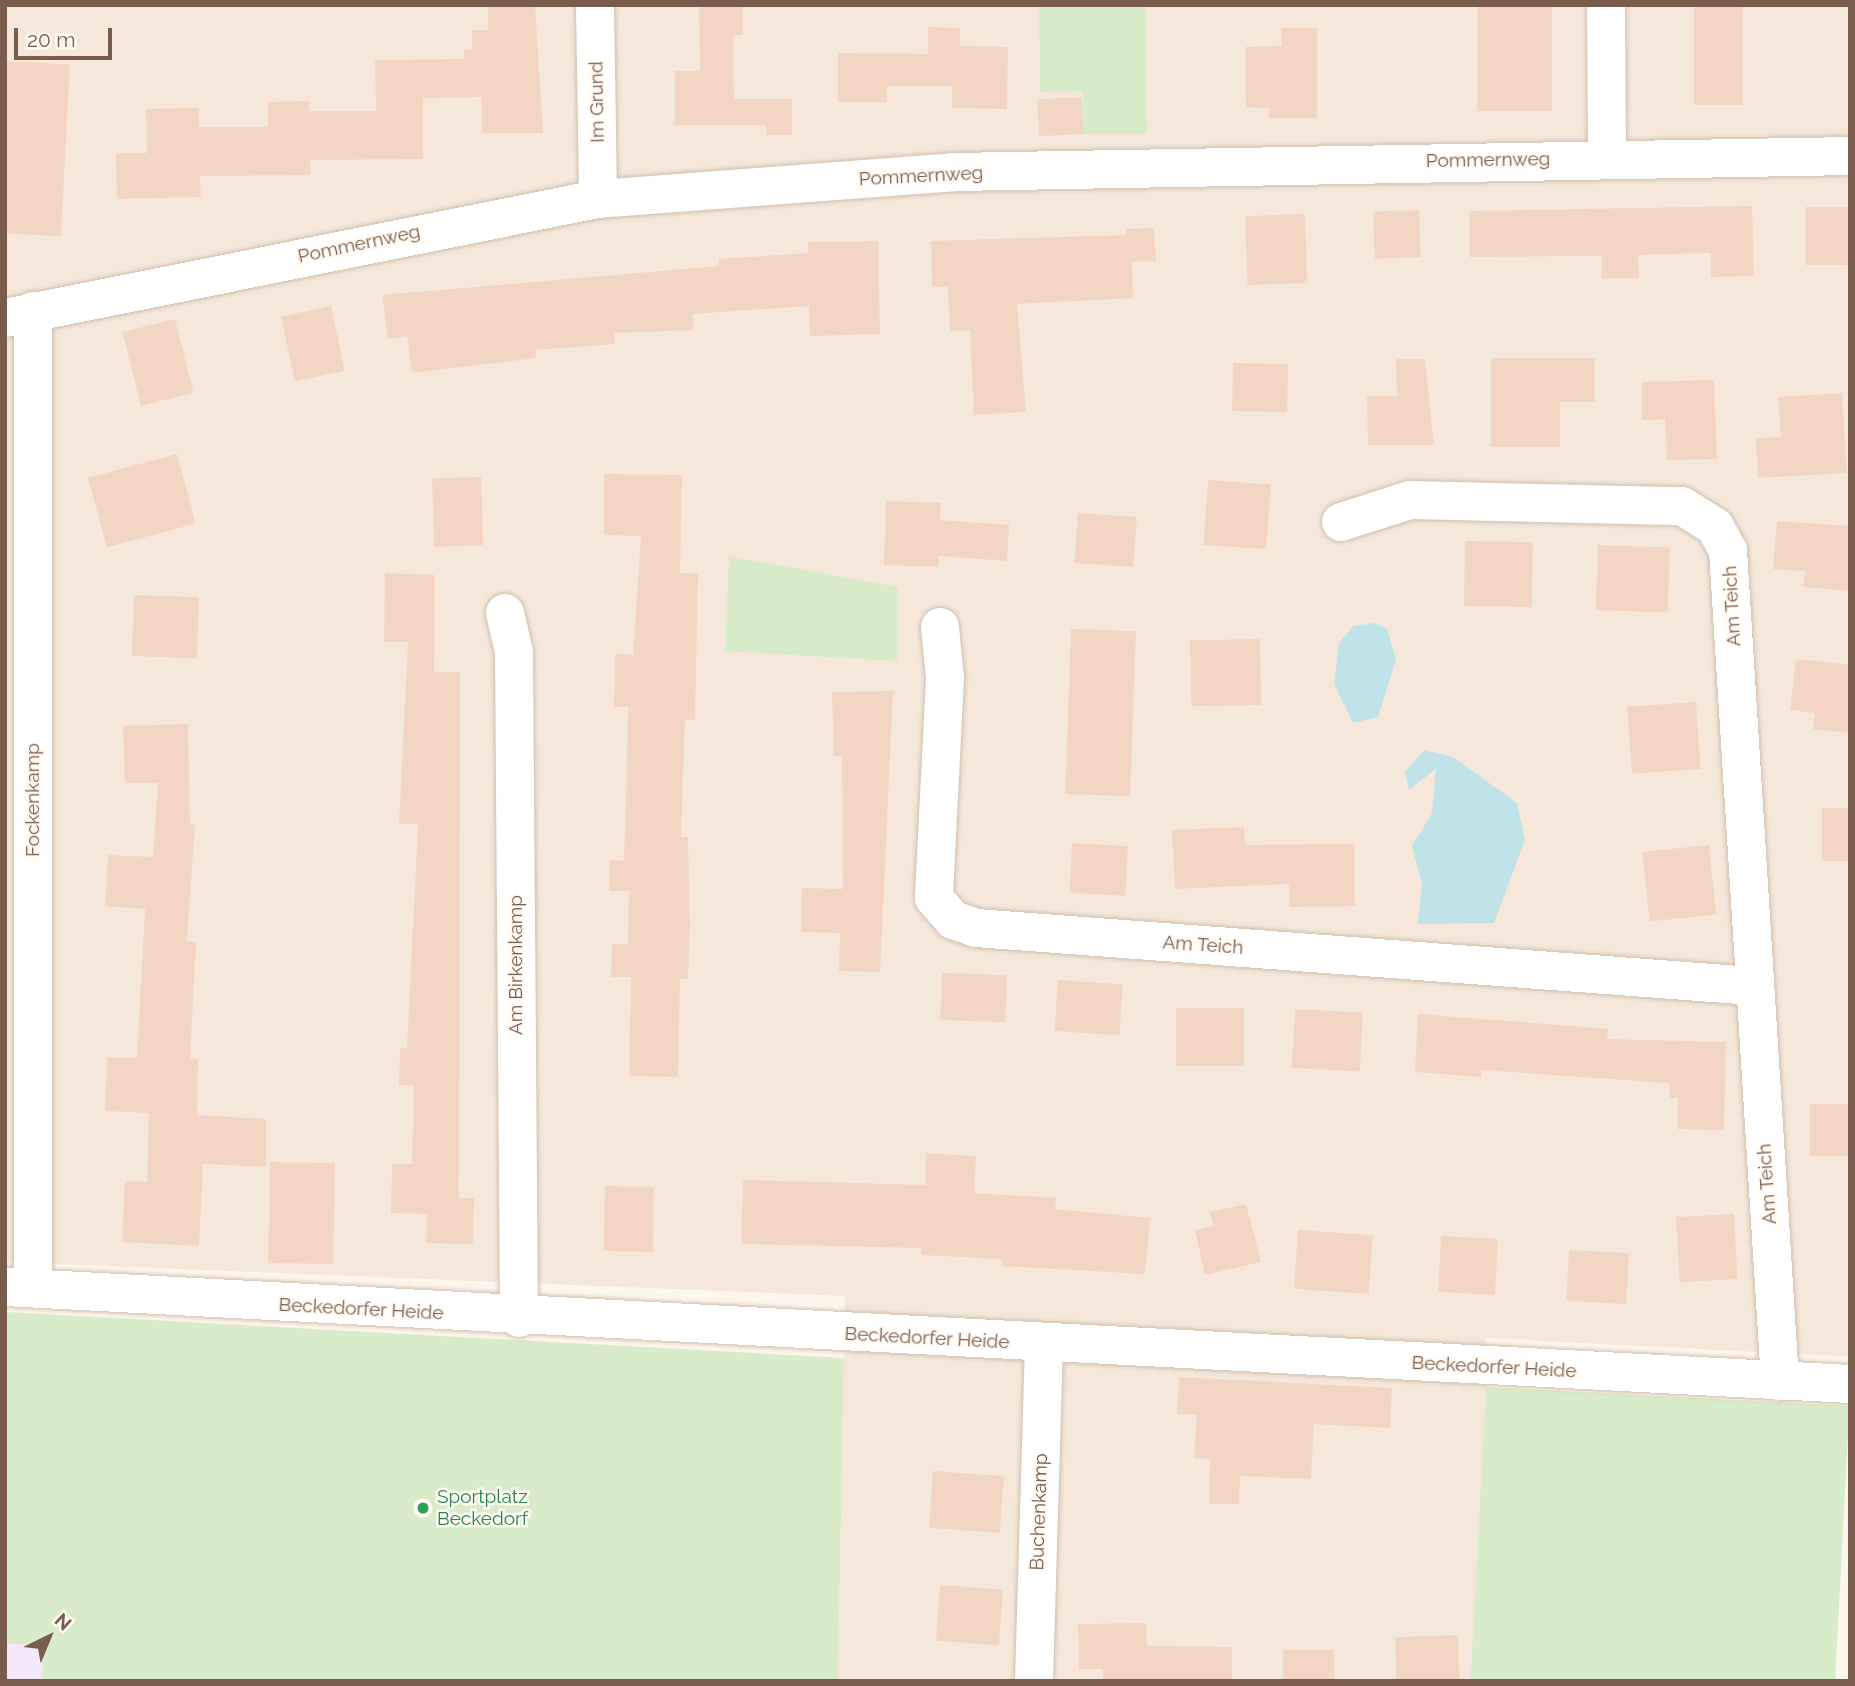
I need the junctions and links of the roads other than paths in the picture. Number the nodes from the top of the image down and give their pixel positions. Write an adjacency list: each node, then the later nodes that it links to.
1 (595, 5): 5 (street, Im Grund)
2 (1606, 5): 4 (street)
3 (1850, 156): 4 (street, Pommernweg)
4 (1607, 158): 5 (street, Pommernweg)
5 (598, 199): 6 (street, Pommernweg)
6 (19, 315): 11 (street, Fockenkamp)
7 (1341, 522): 10 (street, Am Teich)
8 (505, 613): 12 (street, Am Birkenkamp)
9 (940, 627): 10 (street, Am Teich)
10 (1753, 986): 14 (street, Am Teich)
11 (19, 1287): 12 (street, Beckedorfer Heide)
12 (519, 1318): 13 (street, Beckedorfer Heide)
13 (1044, 1344): 14 (street, Beckedorfer Heide); 16 (street, Buchenkamp)
14 (1780, 1381): 15 (street, Beckedorfer Heide)
15 (1850, 1384)
16 (1034, 1681)

